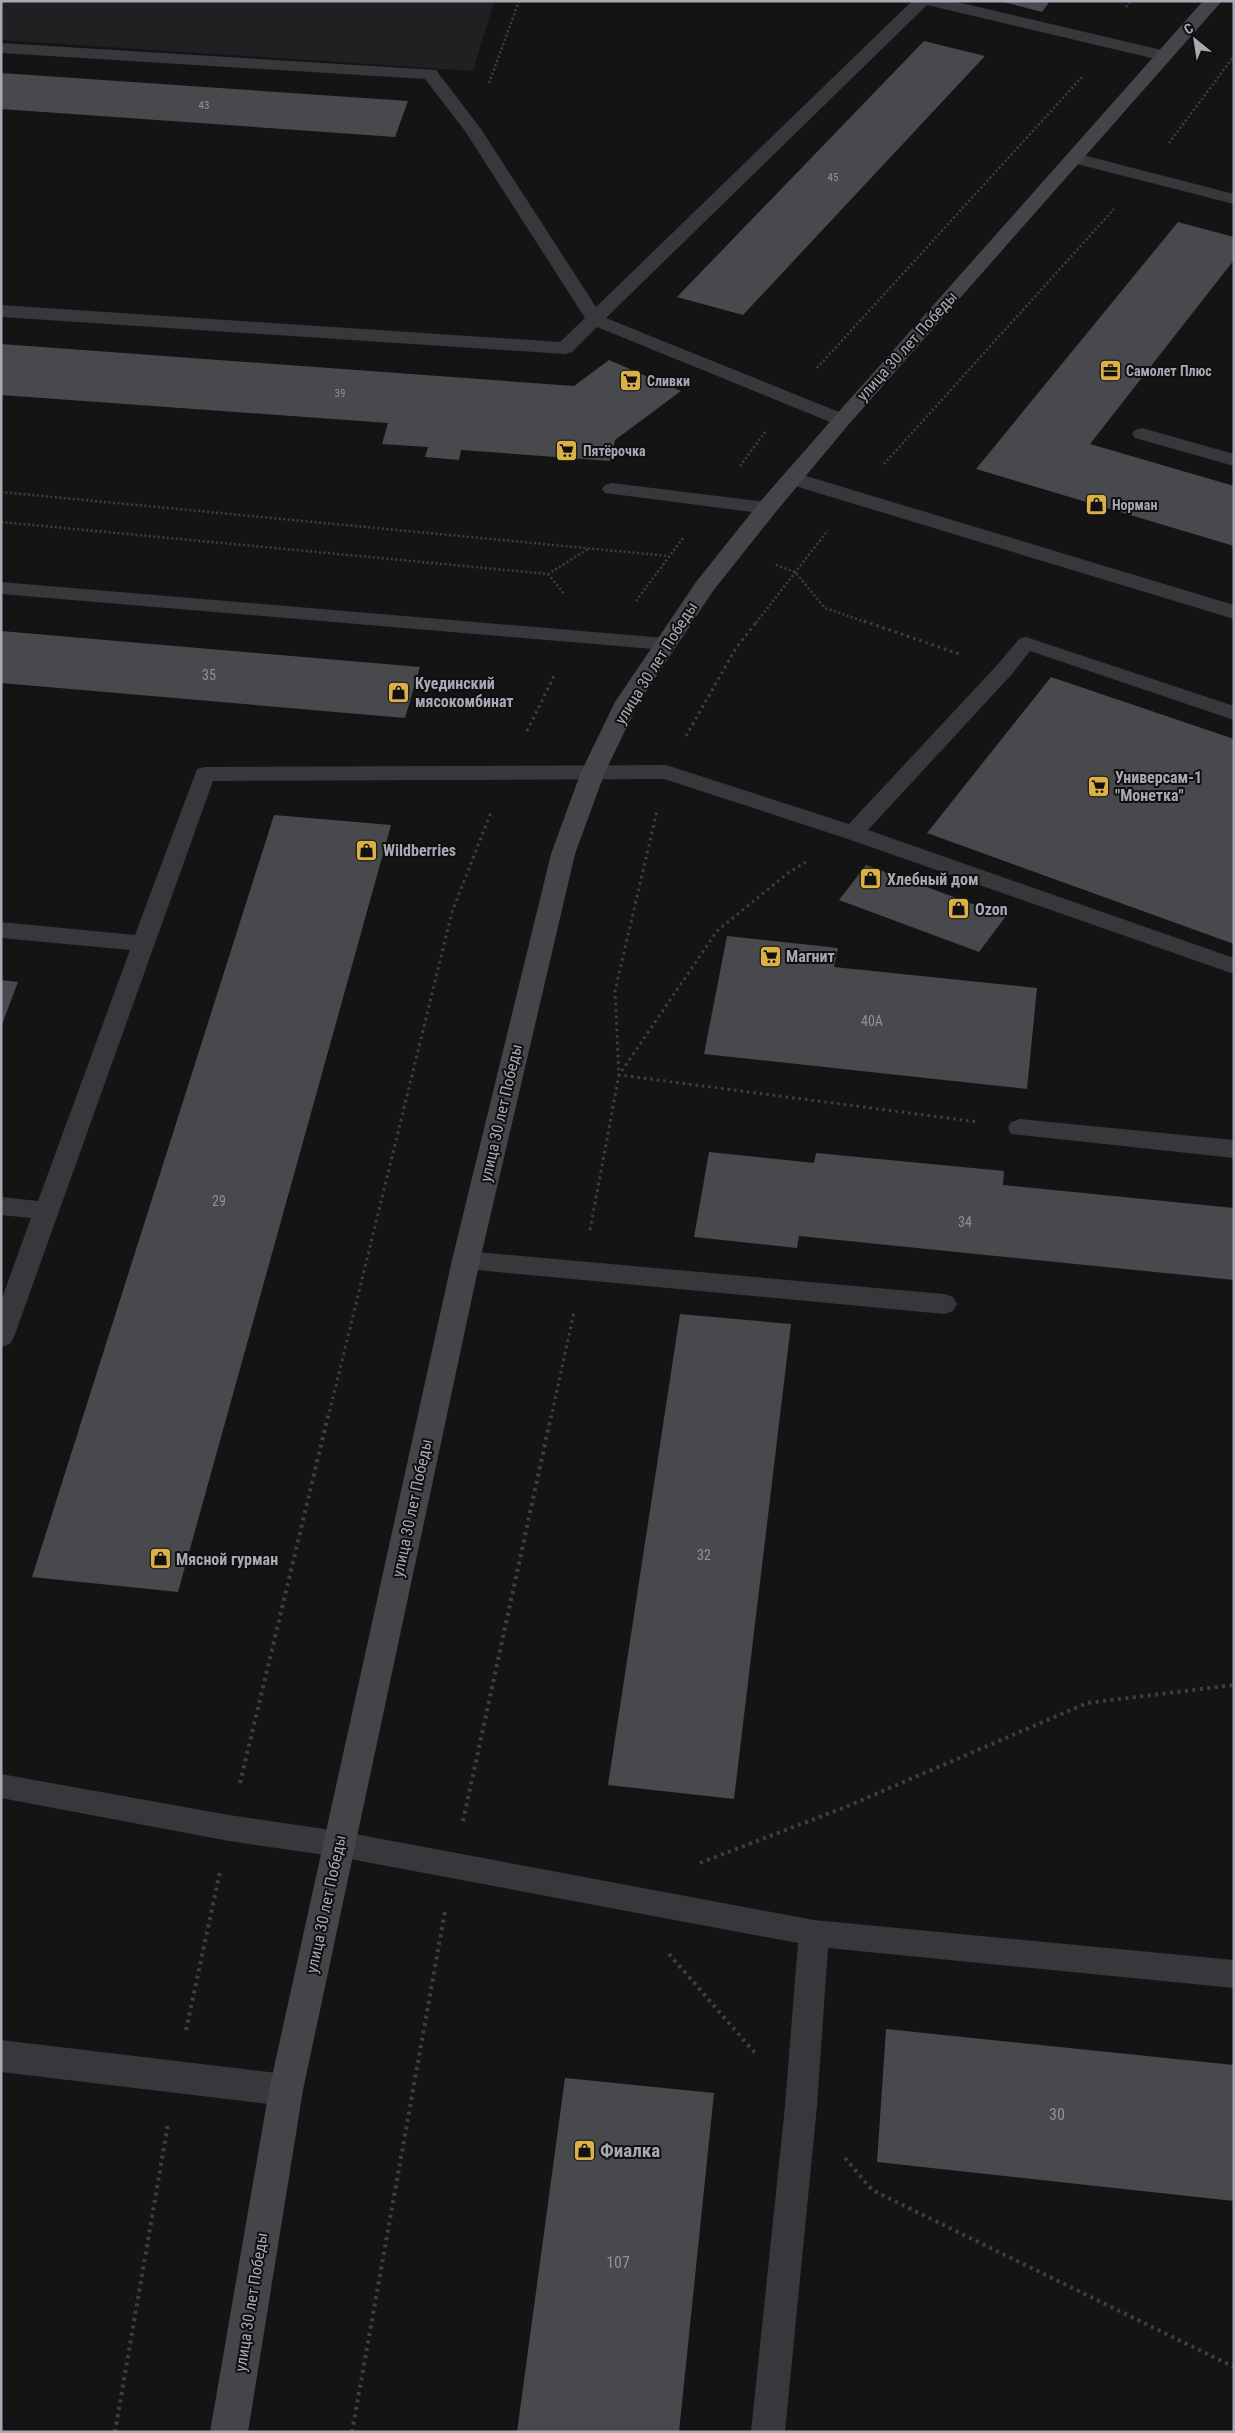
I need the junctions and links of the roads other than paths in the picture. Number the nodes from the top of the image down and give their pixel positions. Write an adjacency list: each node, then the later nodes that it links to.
1 (922, 1): 9 (lane)
2 (931, 1): 5 (lane)
3 (1213, 1): 5 (main road, улица 30 лет Победы)
4 (1, 48): 9 (lane)
5 (1164, 56): 6 (main road, улица 30 лет Победы)
6 (1075, 158): 7 (lane); 10 (main road, улица 30 лет Победы)
7 (1234, 199)
8 (1, 311): 9 (lane)
9 (594, 320): 10 (lane)
10 (842, 420): 13 (main road, улица 30 лет Победы)
11 (1142, 434): 12 (lane)
12 (1234, 460)
13 (794, 478): 15 (main road, улица 30 лет Победы); 17 (street)
14 (612, 489): 15 (lane)
15 (767, 508): 18 (main road, улица 30 лет Победы)
16 (1, 588): 18 (lane)
17 (1234, 612)
18 (665, 644): 20 (main road, улица 30 лет Победы)
19 (1234, 713): 21 (lane)
20 (593, 772): 21 (lane); 23 (lane); 29 (main road, улица 30 лет Победы)
21 (854, 833): 24 (lane)
22 (1, 930): 23 (lane)
23 (143, 943): 28 (lane)
24 (1234, 966)
25 (1020, 1128): 26 (lane)
26 (1234, 1149)
27 (1, 1206): 28 (lane)
28 (46, 1211): 31 (lane)
29 (466, 1260): 30 (lane); 33 (main road, улица 30 лет Победы)
30 (944, 1304)
31 (1, 1337)
32 (1, 1786): 33 (lane)
33 (340, 1844): 34 (lane); 37 (main road, улица 30 лет Победы)
34 (814, 1933): 35 (lane); 39 (lane)
35 (1234, 1974)
36 (1, 2056): 37 (street)
37 (286, 2090): 38 (main road, улица 30 лет Победы)
38 (229, 2432)
39 (768, 2432)

